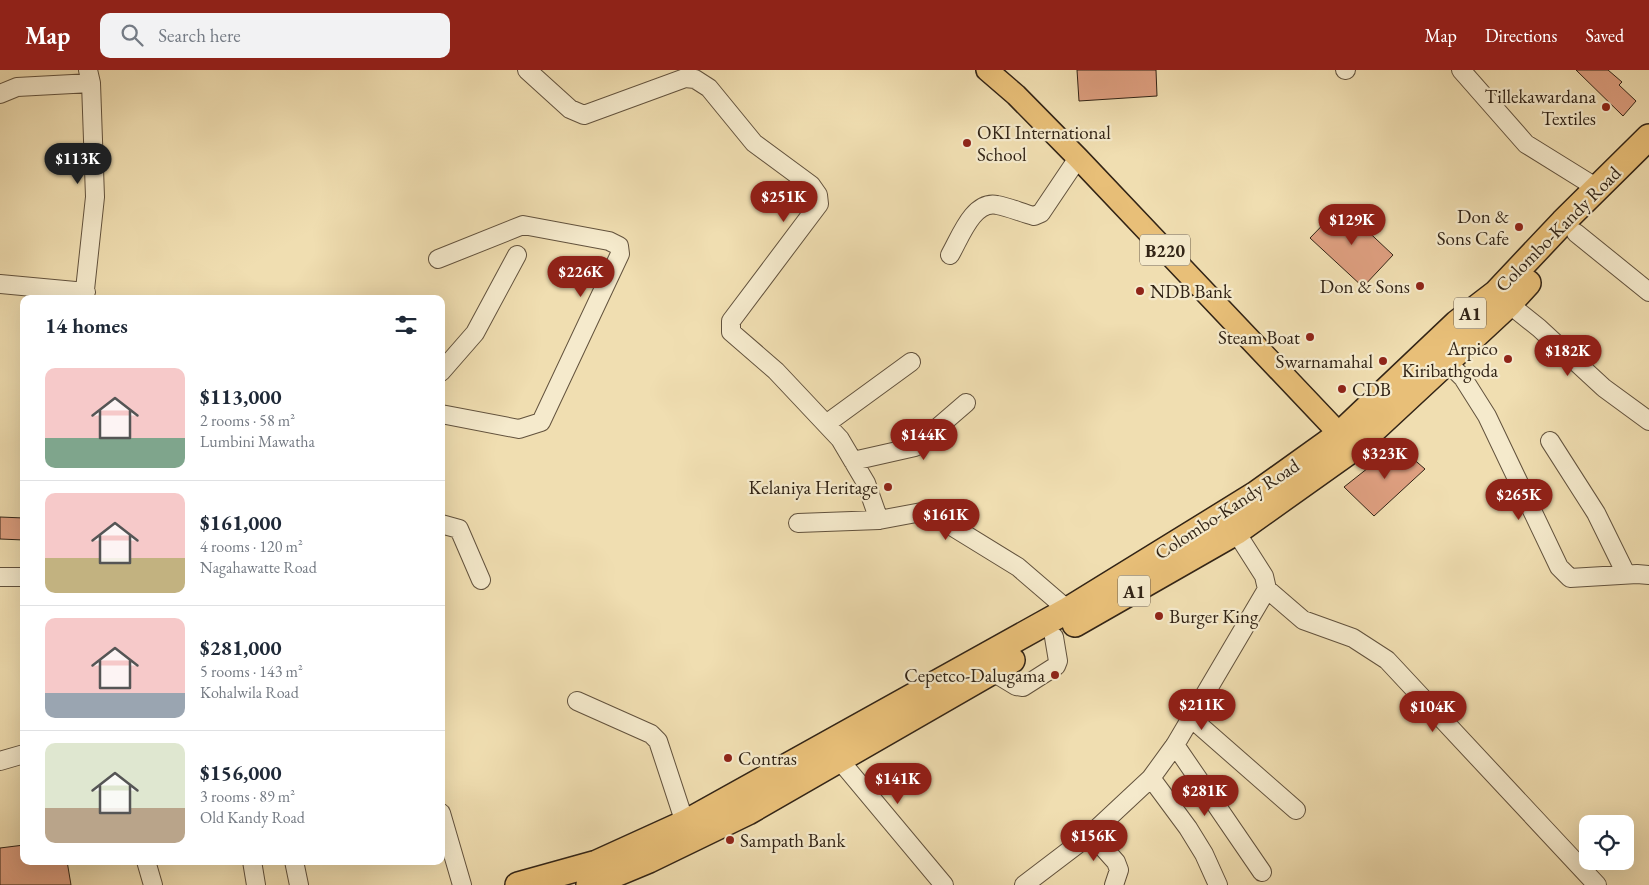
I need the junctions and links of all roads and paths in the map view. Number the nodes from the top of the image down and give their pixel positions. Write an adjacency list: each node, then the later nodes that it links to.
1 (528, 70): 24 (street)
2 (987, 70): 7 (main road, B220)
3 (1461, 70): 9 (street)
4 (89, 77): 5 (street); 16 (street)
5 (0, 94)
6 (1649, 137): 9 (highway, Colombo-Kandy Road / A1)
7 (1078, 158): 12 (street); 25 (main road, B220)
8 (1649, 158): 9 (highway, Colombo-Kandy Road / A1)
9 (1603, 193): 10 (highway, Colombo-Kandy Road / A1); 25 (highway, Colombo-Kandy Road / A1)
10 (1576, 233): 15 (street); 17 (highway, Colombo-Kandy Road / A1)
11 (517, 255): 20 (street)
12 (950, 255)
13 (438, 259): 22 (street)
14 (0, 284): 16 (street)
15 (1649, 292)
16 (85, 295)
17 (1509, 304): 19 (highway, Colombo-Kandy Road / A1); 23 (street)
18 (912, 362): 24 (street)
19 (1447, 362): 25 (highway, Colombo-Kandy Road / A1); 32 (street)
20 (445, 367)
21 (966, 403): 27 (street)
22 (445, 415)
23 (1649, 421)
24 (826, 424): 27 (street)
25 (1347, 441): 31 (highway, Colombo-Kandy Road / A1); 38 (highway, Colombo-Kandy Road / A1)
26 (1550, 441): 32 (street)
27 (853, 461): 28 (street)
28 (879, 520): 29 (street); 38 (street)
29 (798, 523)
30 (445, 525): 36 (street)
31 (1236, 532): 37 (street); 38 (highway, Colombo-Kandy Road / A1)
32 (1626, 574): 33 (street)
33 (1649, 575)
34 (0, 577): 35 (street)
35 (20, 577)
36 (481, 580)
37 (1267, 590): 40 (street); 64 (street)
38 (1073, 616): 42 (highway, Colombo-Kandy Road / A1); 42 (highway, Colombo-Kandy Road / A1)
39 (577, 701): 47 (street)
40 (1191, 718): 41 (street); 46 (street)
41 (1175, 745): 45 (street); 53 (street)
42 (833, 752): 47 (highway, Colombo-Kandy Road / A1); 59 (highway, Colombo-Kandy Road / A1); 60 (street)
43 (20, 755): 44 (street)
44 (0, 762)
45 (1151, 778): 49 (street); 63 (street)
46 (1296, 810)
47 (685, 823): 58 (highway, Colombo-Kandy Road / A1)
48 (445, 827): 57 (street)
49 (1092, 834): 61 (street); 62 (street)
50 (147, 865): 54 (street)
51 (253, 865): 55 (street)
52 (295, 865): 56 (street)
53 (1262, 872)
54 (152, 885)
55 (256, 885)
56 (299, 885)
57 (462, 885)
58 (518, 885)
59 (589, 885)
60 (944, 885)
61 (1024, 885)
62 (1114, 885)
63 (1218, 885)
64 (1597, 885)

